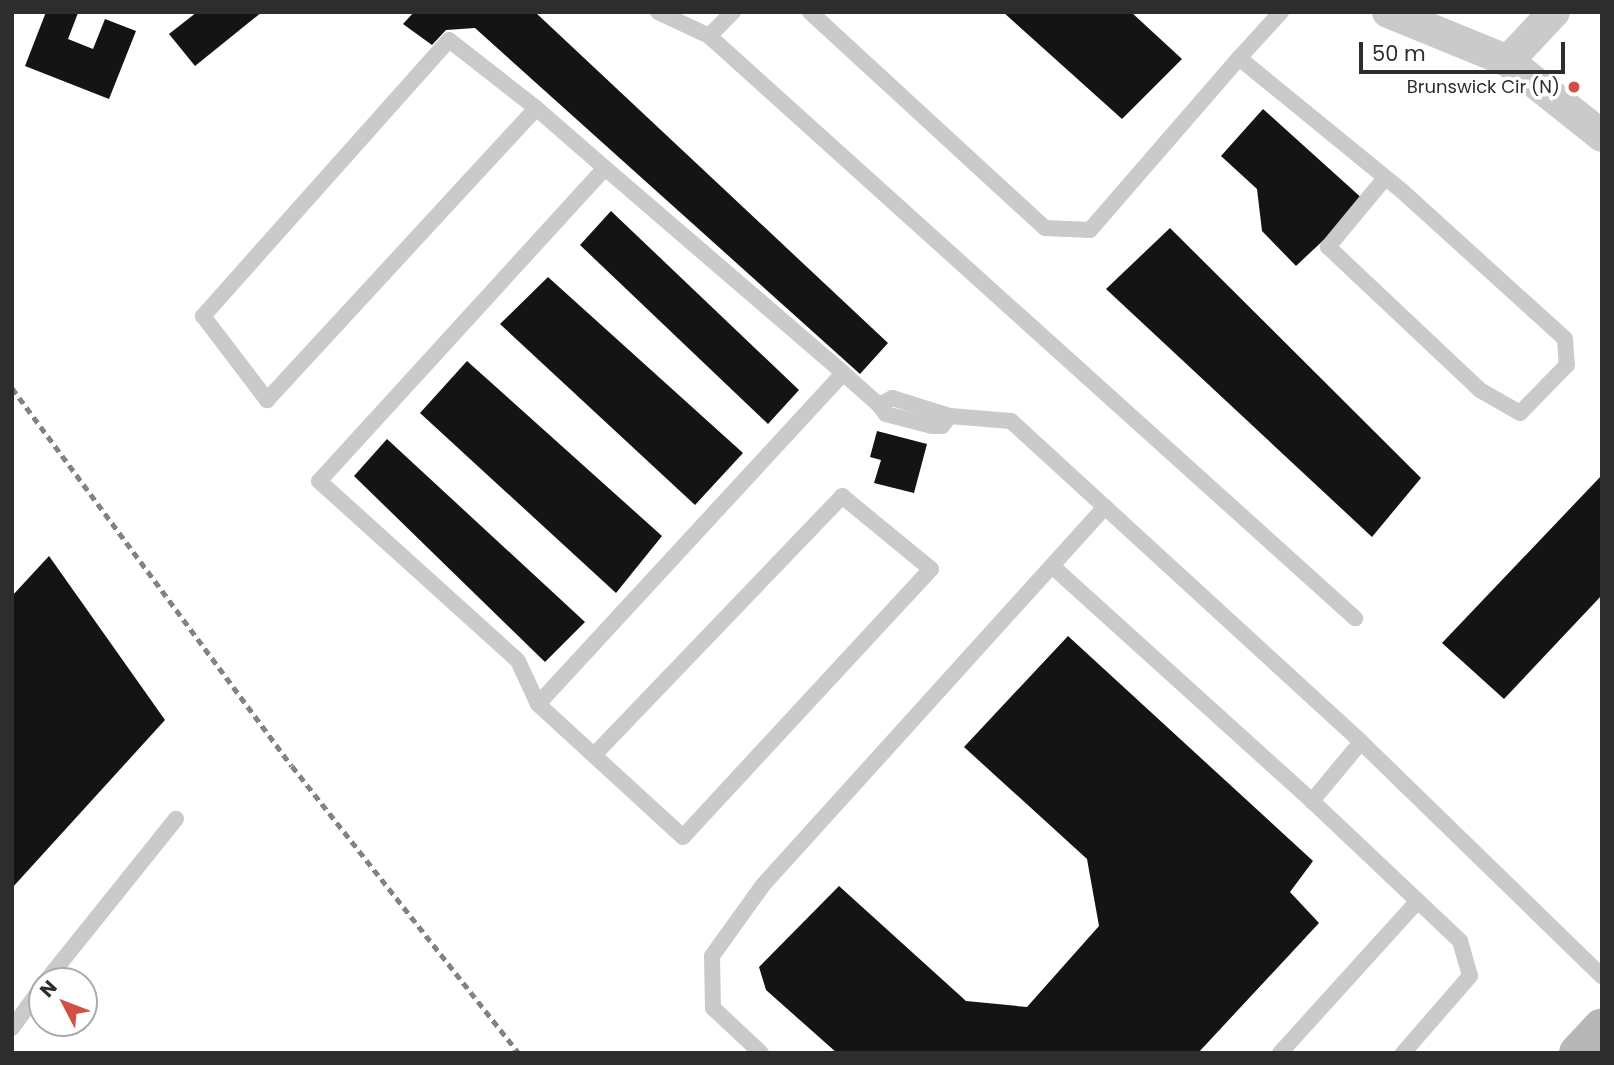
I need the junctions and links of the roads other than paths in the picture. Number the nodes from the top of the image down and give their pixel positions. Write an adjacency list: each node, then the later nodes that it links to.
1 (658, 12): 7 (lane)
2 (733, 12): 7 (lane)
3 (810, 12): 8 (lane)
4 (1281, 12): 8 (lane)
5 (1388, 12): 9 (street)
6 (1553, 12): 9 (street)
7 (709, 36): 17 (lane)
8 (1239, 58): 13 (lane)
9 (1508, 61): 11 (street)
10 (536, 107): 10 (lane); 12 (lane)
11 (1602, 136)
12 (605, 168): 14 (lane); 18 (lane)
13 (1385, 178): 13 (lane)
14 (843, 373): 15 (lane); 18 (lane)
15 (1105, 507): 16 (lane); 19 (lane)
16 (1052, 566): 21 (lane); 29 (lane)
17 (1355, 618)
18 (538, 704): 20 (lane)
19 (1361, 742): 21 (lane); 25 (lane)
20 (594, 755): 20 (lane)
21 (1312, 801): 23 (lane)
22 (176, 819): 24 (lane)
23 (1418, 901): 30 (lane); 31 (lane)
24 (57, 967)
25 (1602, 976)
26 (28, 1006): 28 (lane)
27 (1602, 1027): 32 (main road)
28 (12, 1028)
29 (761, 1053)
30 (1280, 1053)
31 (1403, 1053)
32 (1578, 1053)

